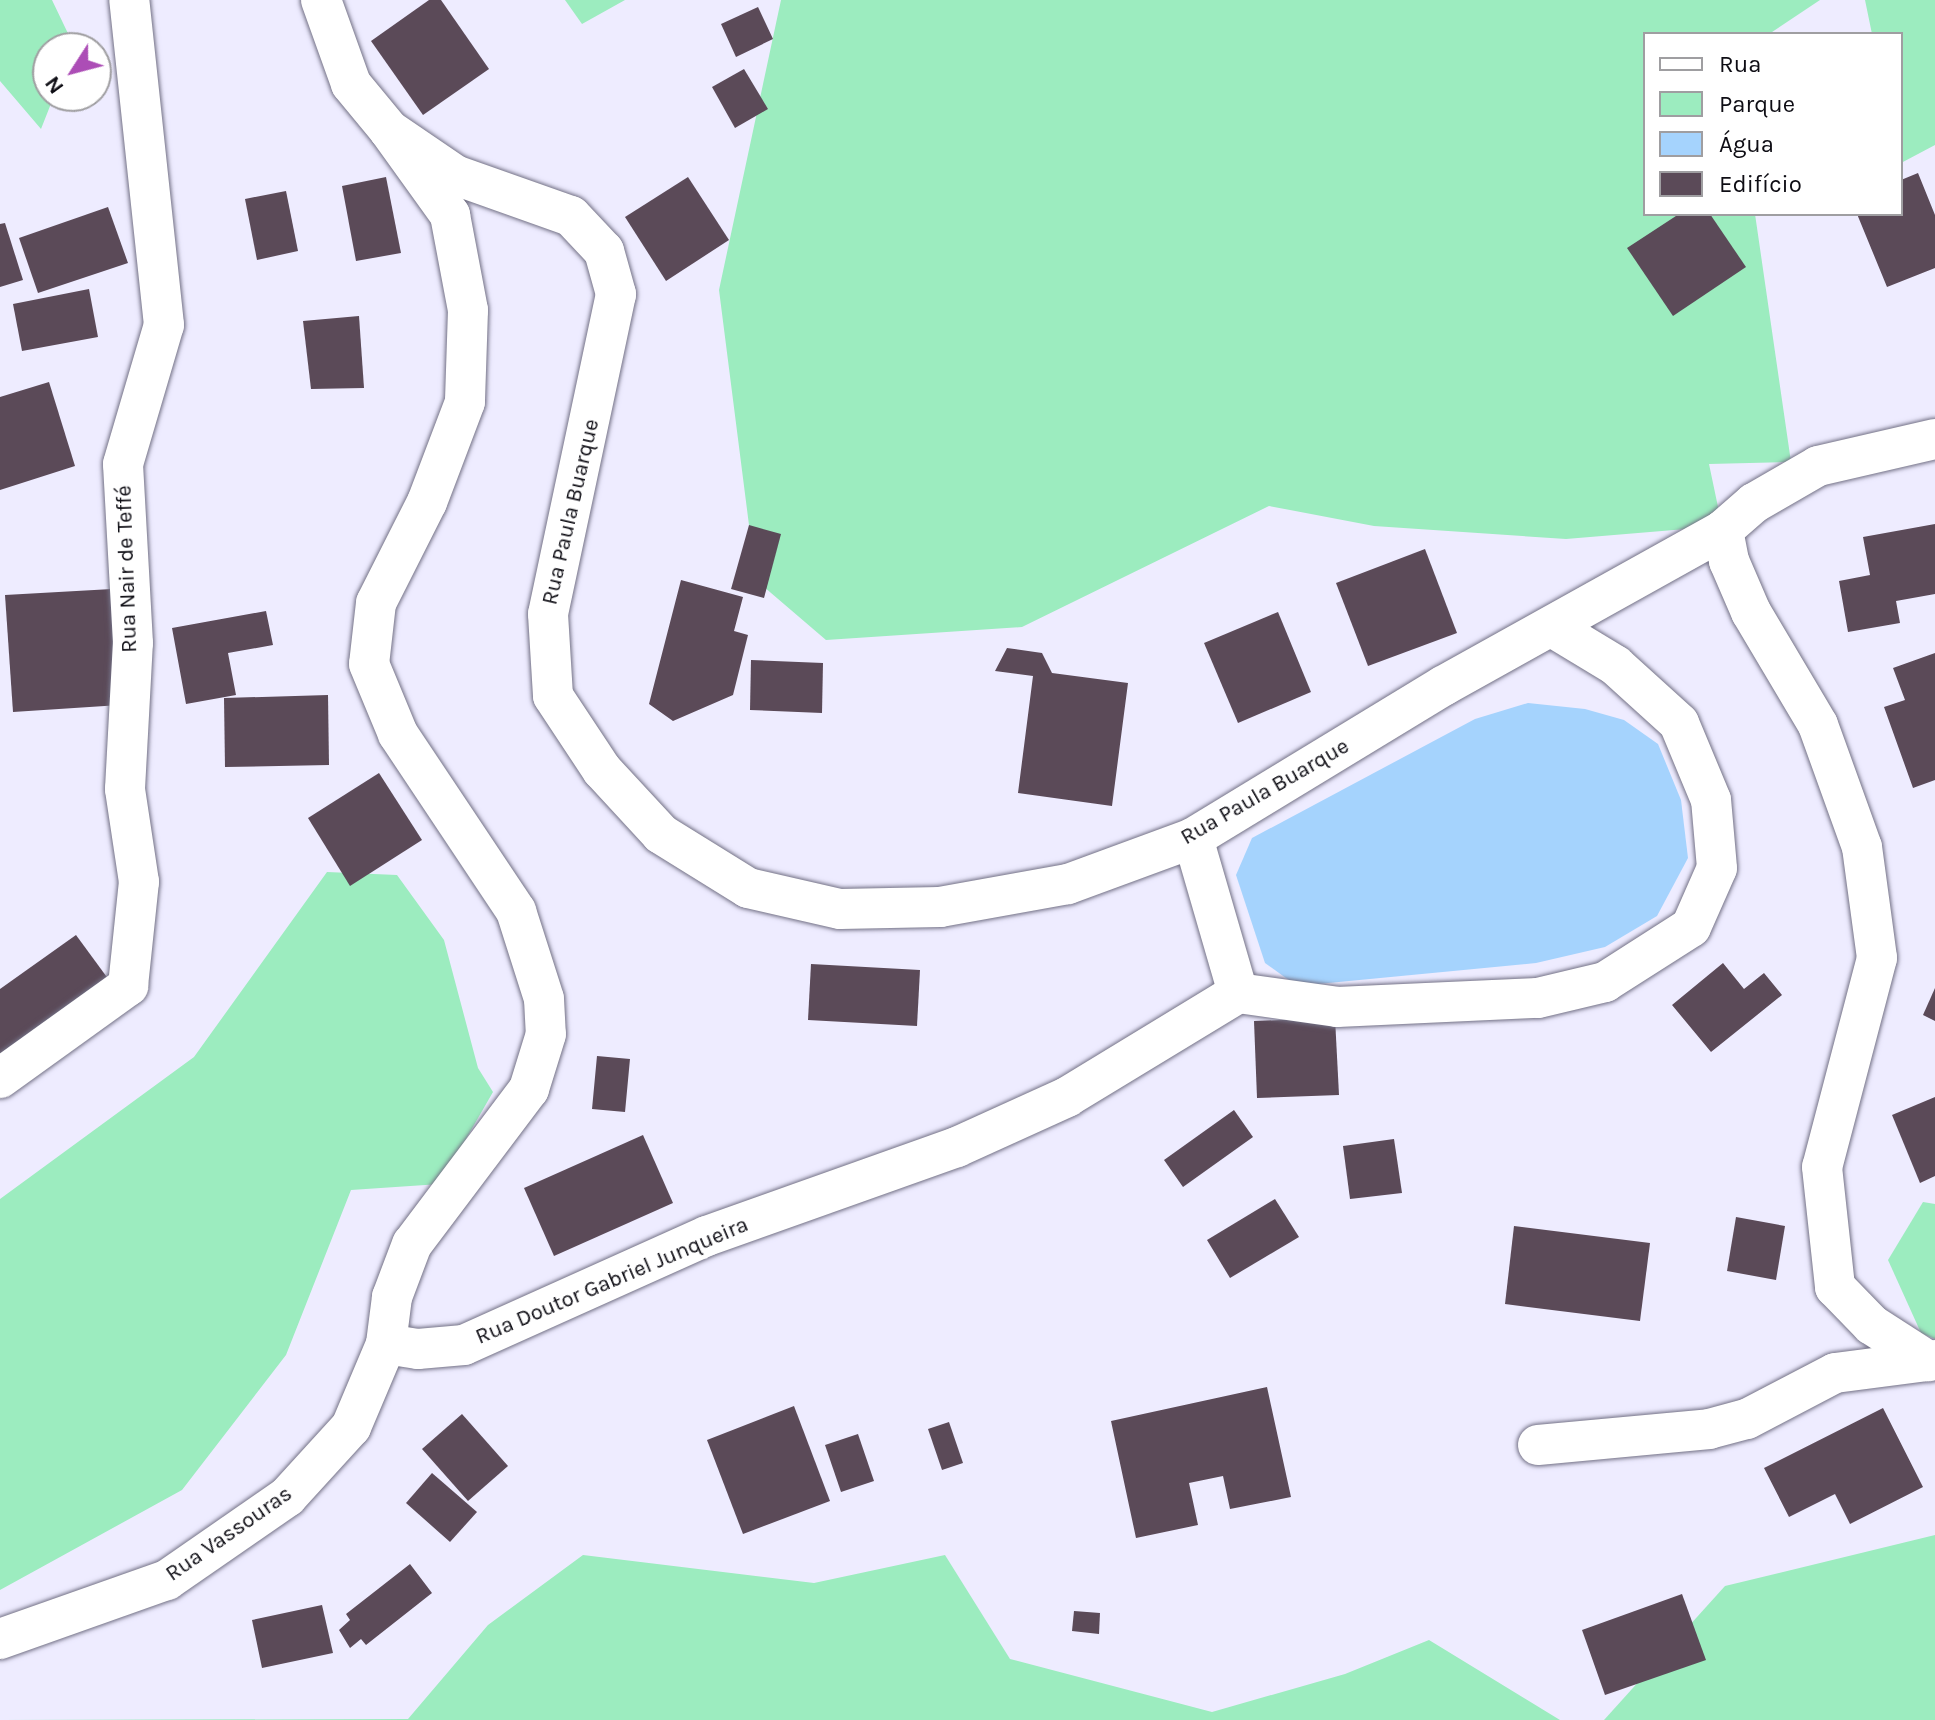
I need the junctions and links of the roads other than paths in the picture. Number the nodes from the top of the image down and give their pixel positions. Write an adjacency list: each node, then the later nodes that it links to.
1 (129, 0): 9 (street, Rua Nair de Teffé)
2 (321, 0): 3 (street, Rua Paula Buarque)
3 (389, 130): 7 (street, Rua Paula Buarque); 10 (street)
4 (1935, 439): 5 (street, Rua Paula Buarque)
5 (1723, 530): 6 (street, Rua Paula Buarque); 11 (street)
6 (1552, 627): 7 (street, Rua Paula Buarque); 8 (street)
7 (1193, 838): 8 (street)
8 (1238, 993): 10 (street, Rua Doutor Gabriel Junqueira)
9 (0, 1078)
10 (386, 1344): 13 (street, Rua Vassouras)
11 (1931, 1361): 12 (street)
12 (1538, 1445)
13 (0, 1639)

